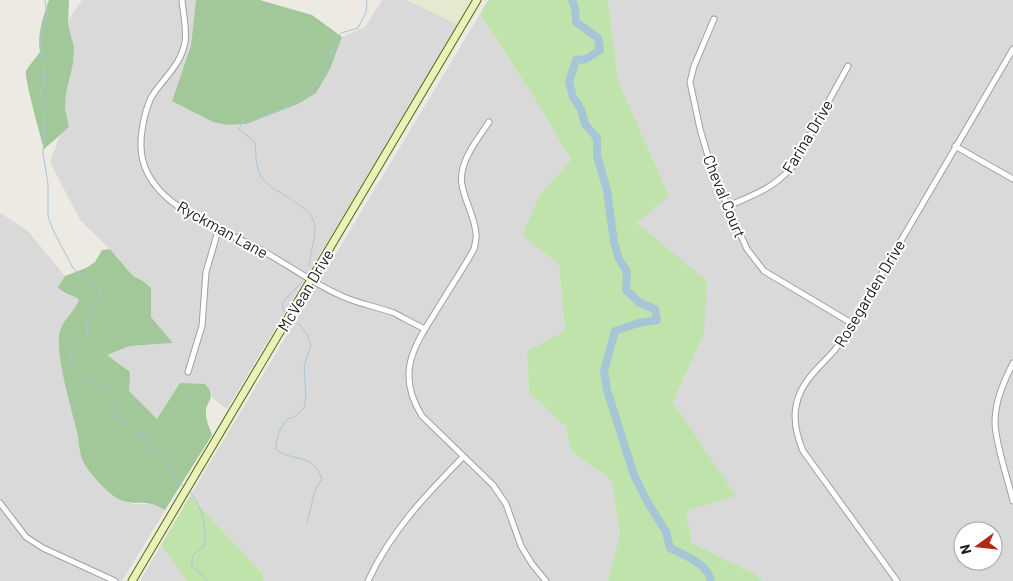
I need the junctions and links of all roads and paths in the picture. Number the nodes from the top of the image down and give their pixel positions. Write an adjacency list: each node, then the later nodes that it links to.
1 (182, 0): 10 (street, Ryckman Lane)
2 (477, 0): 11 (main road, McVean Drive)
3 (714, 20): 9 (street, Cheval Court)
4 (1013, 49): 7 (street, Rosegarden Drive)
5 (848, 66): 9 (street, Farina Drive)
6 (489, 122): 13 (street)
7 (955, 146): 8 (street); 12 (street, Rosegarden Drive)
8 (1013, 179)
9 (728, 206): 12 (street, Cheval Court)
10 (218, 230): 11 (street, Ryckman Lane); 15 (street)
11 (311, 280): 13 (street, Ryckman Lane); 20 (main road, McVean Drive)
12 (853, 324): 23 (street, Rosegarden Drive)
13 (424, 329): 16 (street)
14 (1013, 363): 17 (street)
15 (188, 372)
16 (462, 457): 21 (street); 22 (street)
17 (1013, 501)
18 (0, 503): 19 (street)
19 (115, 581)
20 (132, 581)
21 (368, 581)
22 (546, 581)
23 (897, 581)

